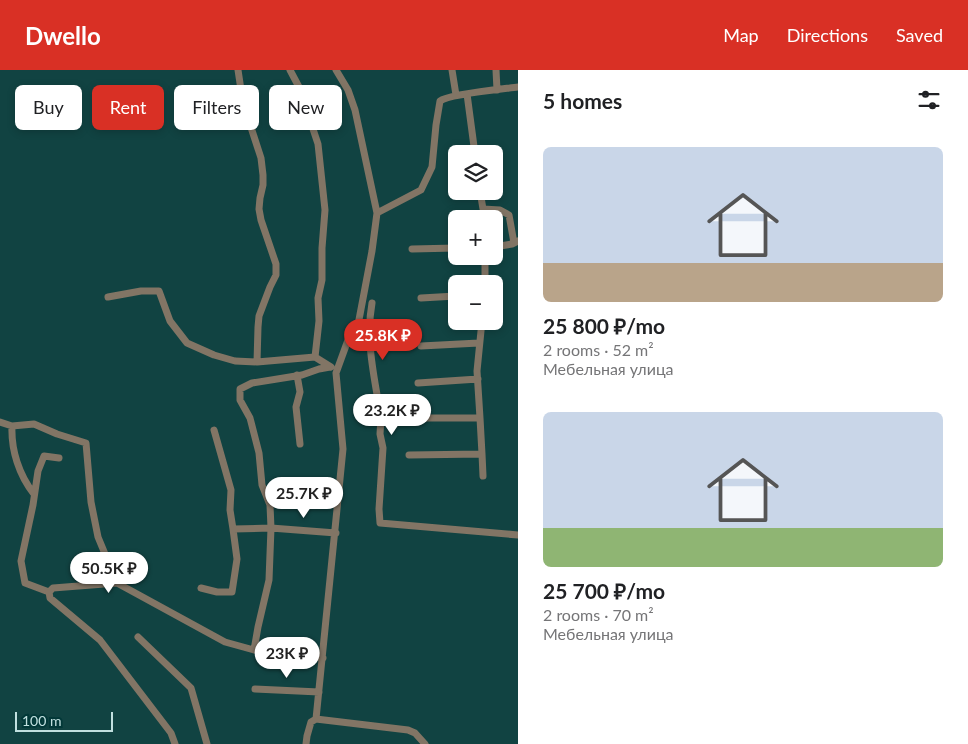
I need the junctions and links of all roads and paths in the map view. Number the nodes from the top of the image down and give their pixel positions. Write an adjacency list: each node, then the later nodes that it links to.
1 (238, 70): 25 (street)
2 (290, 70): 24 (street)
3 (336, 70): 12 (street)
4 (452, 70): 9 (street)
5 (496, 70): 7 (street)
6 (518, 87): 7 (street)
7 (497, 90): 8 (street)
8 (467, 94): 9 (street); 10 (street)
9 (456, 96): 12 (street)
10 (474, 145)
11 (482, 200): 13 (street)
12 (378, 212): 26 (street)
13 (516, 242): 14 (street)
14 (503, 244)
15 (448, 248): 16 (street)
16 (412, 249)
17 (448, 296): 19 (street)
18 (108, 297): 25 (street)
19 (421, 298)
20 (372, 303): 30 (street)
21 (481, 330): 22 (street)
22 (479, 343): 23 (street); 28 (street)
23 (421, 346)
24 (315, 358): 25 (street); 26 (street)
25 (257, 362)
26 (333, 370): 27 (street); 43 (street)
27 (297, 376): 35 (street); 41 (street)
28 (478, 379): 29 (street); 31 (street)
29 (418, 384)
30 (381, 418): 31 (street); 44 (street)
31 (480, 418): 36 (street)
32 (0, 422): 33 (street)
33 (12, 426): 40 (street); 45 (street)
34 (214, 430): 42 (street)
35 (300, 444)
36 (482, 454): 37 (street); 39 (street)
37 (409, 455)
38 (59, 458): 40 (street)
39 (483, 476)
40 (34, 494): 47 (street)
41 (271, 528): 42 (street); 43 (street); 49 (street)
42 (234, 529): 46 (street)
43 (336, 533): 50 (street)
44 (518, 535)
45 (117, 583): 47 (street); 49 (street)
46 (201, 588)
47 (49, 592): 54 (street)
48 (138, 637): 55 (street)
49 (254, 650): 50 (street)
50 (323, 658): 52 (street)
51 (255, 689): 52 (street)
52 (319, 692): 53 (street)
53 (316, 719): 56 (street); 57 (street)
54 (175, 744)
55 (207, 744)
56 (306, 744)
57 (425, 744)

